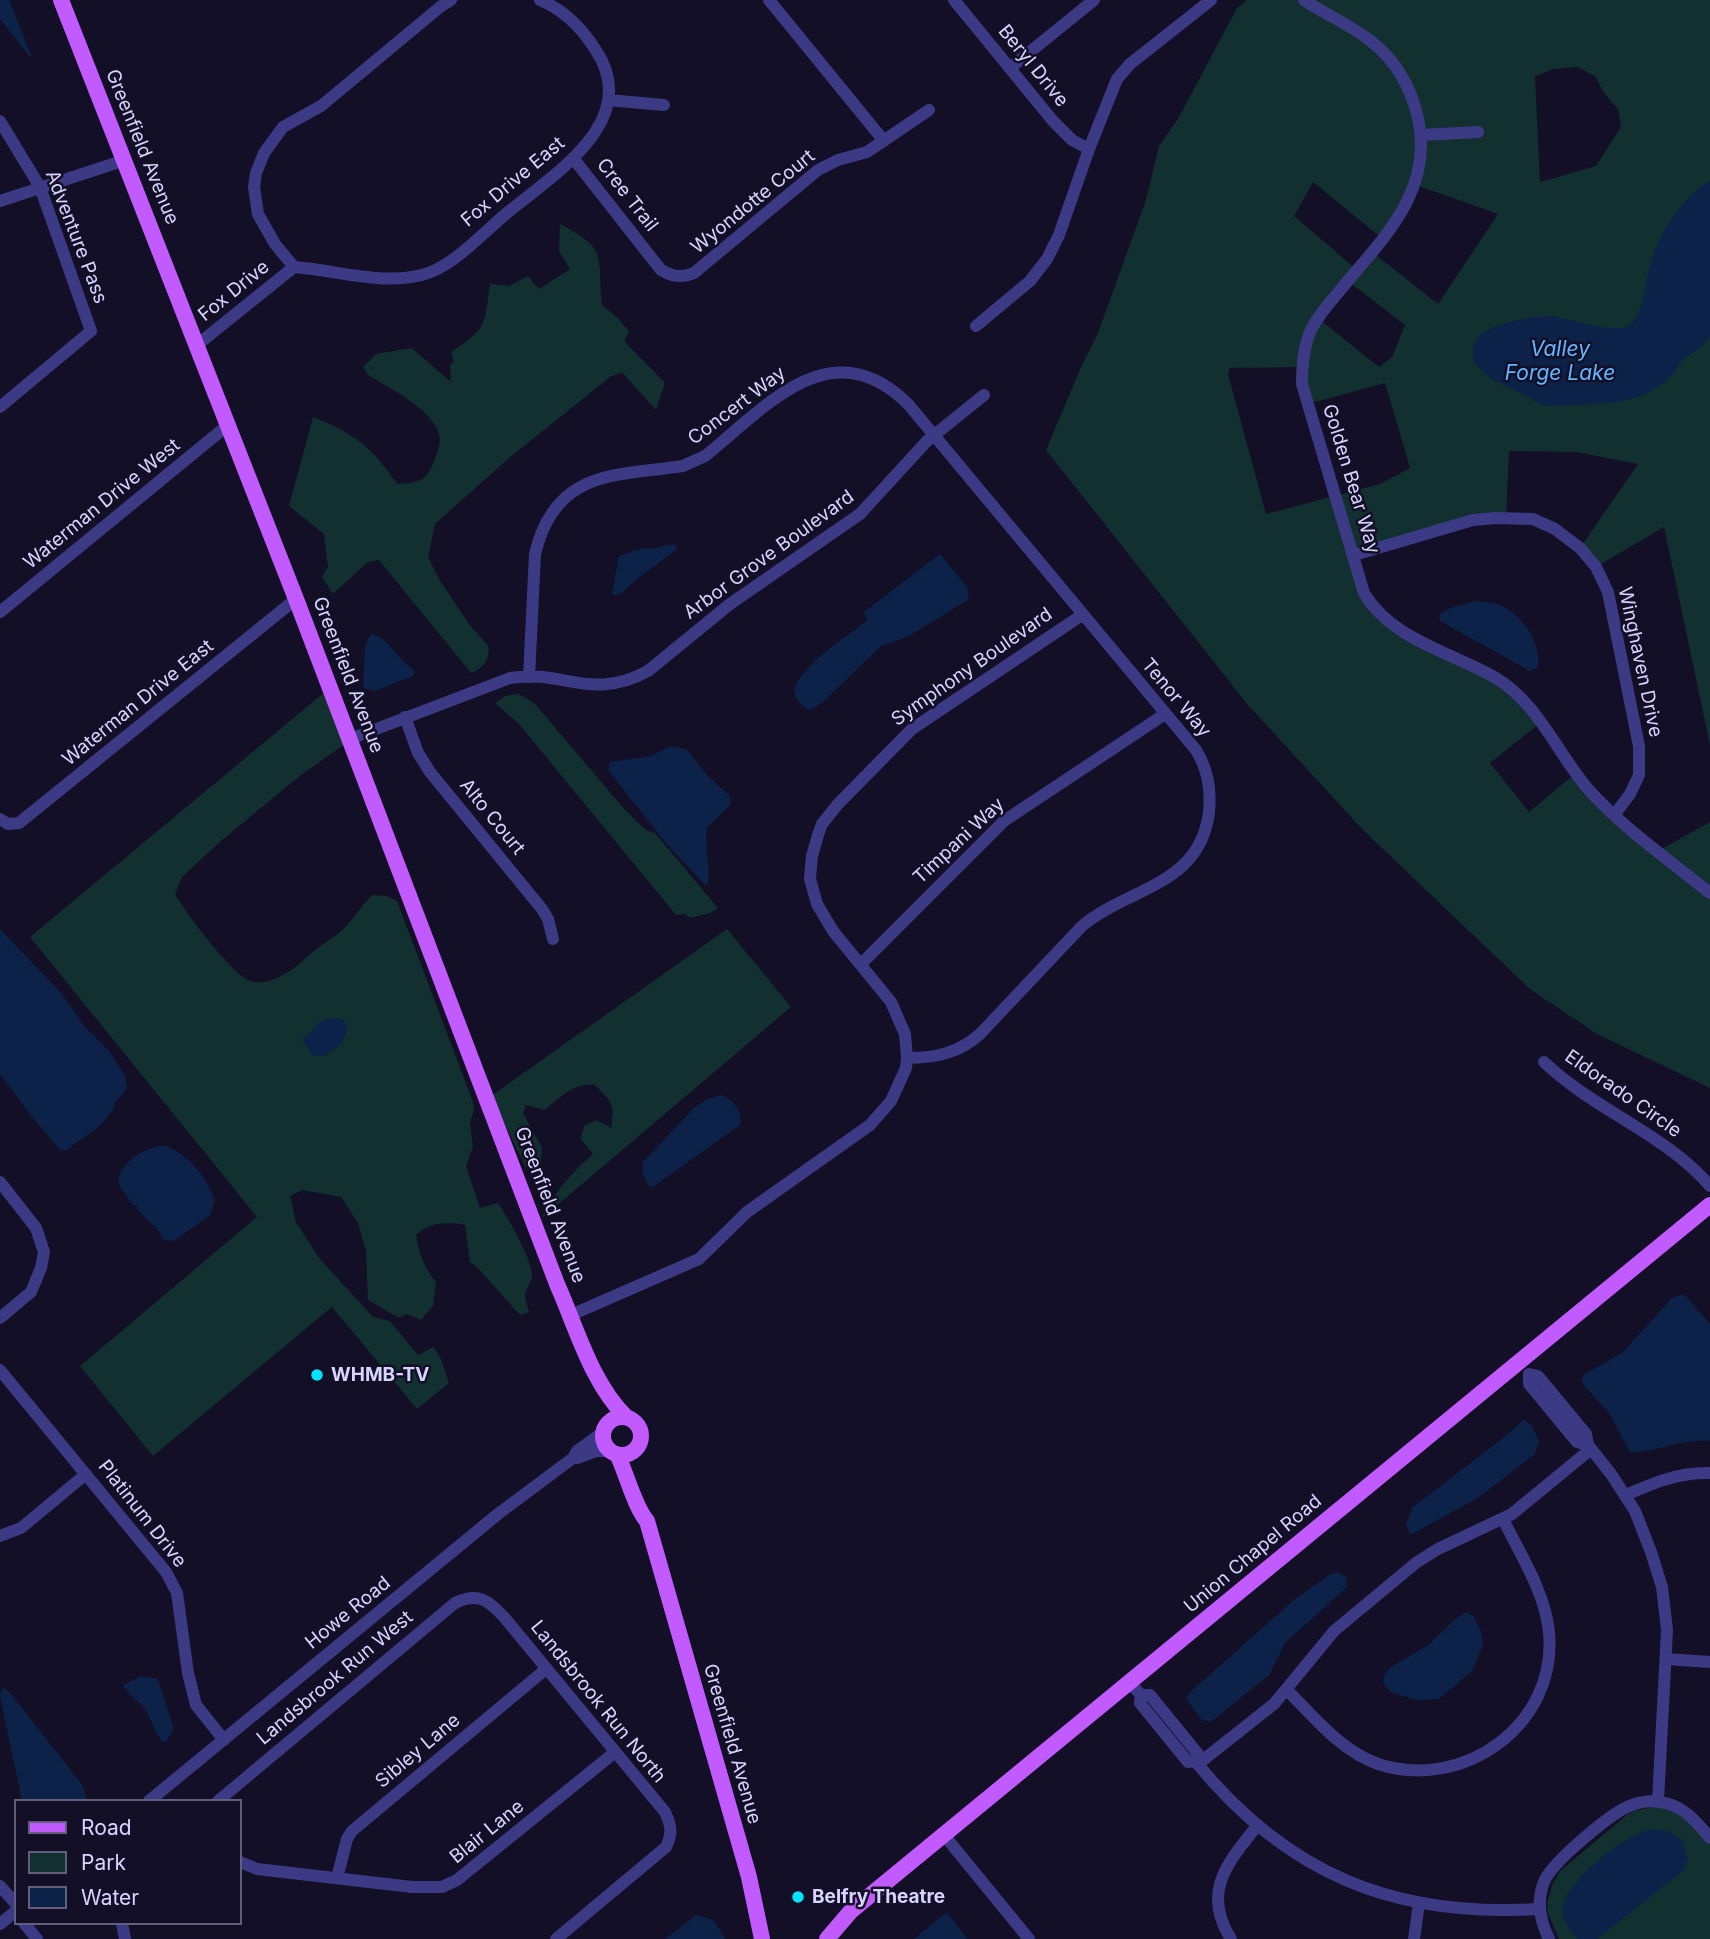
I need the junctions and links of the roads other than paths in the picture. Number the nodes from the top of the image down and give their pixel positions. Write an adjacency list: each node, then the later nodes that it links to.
1 (61, 0): 19 (main road, Greenfield Avenue)
2 (451, 0): 22 (street)
3 (540, 0): 10 (street, Fox Drive East)
4 (769, 0): 16 (street)
5 (954, 0): 9 (street, Beryl Drive)
6 (1094, 0): 9 (street)
7 (1211, 0): 17 (street)
8 (1304, 0): 15 (street, Golden Bear Way)
9 (1010, 68): 17 (street, Beryl Drive)
10 (608, 100): 11 (street); 18 (street, Fox Drive East)
11 (664, 105)
12 (929, 110): 16 (street, Wyondotte Court)
13 (0, 121): 20 (street, Adventure Pass)
14 (1478, 132): 15 (street)
15 (1422, 135): 30 (street, Golden Bear Way)
16 (884, 141): 23 (street, Wyondotte Court)
17 (1088, 149): 24 (street)
18 (573, 158): 22 (street, Fox Drive East); 23 (street, Cree Trail)
19 (125, 160): 20 (street); 25 (main road, Greenfield Avenue)
20 (40, 187): 21 (street); 27 (street, Adventure Pass)
21 (0, 201)
22 (294, 267): 25 (street, Fox Drive)
23 (684, 277)
24 (976, 326)
25 (197, 345): 28 (main road, Greenfield Avenue)
26 (984, 395): 29 (street, Arbor Grove Boulevard)
27 (0, 407)
28 (229, 425): 31 (main road, Greenfield Avenue); 32 (street, Waterman Drive West)
29 (934, 435): 33 (street, Tenor Way); 34 (street, Arbor Grove Boulevard); 34 (street, Concert Way)
30 (1354, 555): 38 (street, Golden Bear Way); 38 (street, Winghaven Drive)
31 (296, 599): 37 (main road, Greenfield Avenue); 39 (street, Waterman Drive East)
32 (0, 611)
33 (1082, 615): 35 (street, Tenor Way); 42 (street, Symphony Boulevard)
34 (529, 677): 36 (street, Arbor Grove Boulevard)
35 (1165, 714): 42 (street, Timpani Way); 43 (street, Tenor Way)
36 (405, 717): 37 (street, Arbor Grove Boulevard); 41 (street, Alto Court)
37 (350, 739): 48 (main road, Greenfield Avenue)
38 (1615, 814): 40 (street, Golden Bear Way)
39 (0, 819)
40 (1710, 893)
41 (553, 939)
42 (861, 964): 43 (street, Symphony Boulevard)
43 (907, 1058): 48 (street, Symphony Boulevard)
44 (1544, 1062): 46 (street, Eldorado Circle)
45 (0, 1182): 49 (street)
46 (1710, 1186)
47 (1710, 1205): 51 (main road, Union Chapel Road)
48 (571, 1315): 50 (main road, Greenfield Avenue)
49 (0, 1318)
50 (592, 1367): 53 (main road, Greenfield Avenue); 54 (main road, Greenfield Avenue)
51 (1524, 1368): 56 (street); 69 (main road, Union Chapel Road)
52 (0, 1370): 60 (street, Platinum Drive)
53 (626, 1418): 54 (main road); 55 (main road)
54 (604, 1429): 57 (main road); 58 (street, Howe Road)
55 (637, 1446): 57 (main road); 63 (main road, Greenfield Avenue)
56 (1590, 1447): 61 (street); 62 (street)
57 (615, 1453): 58 (street, Howe Road); 63 (main road, Greenfield Avenue)
58 (573, 1458): 71 (street, Howe Road)
59 (1710, 1473): 61 (street)
60 (86, 1474): 64 (street); 71 (street, Platinum Drive)
61 (1626, 1495): 66 (street)
62 (1503, 1519): 70 (street); 70 (street)
63 (646, 1521): 91 (main road, Greenfield Avenue)
64 (0, 1536)
65 (482, 1599): 68 (street, Landsbrook Run North); 75 (street, Landsbrook Run West)
66 (1666, 1659): 67 (street); 76 (street)
67 (1710, 1662)
68 (546, 1669): 72 (street, Landsbrook Run North); 81 (street, Sibley Lane)
69 (1135, 1689): 73 (street); 78 (main road, Union Chapel Road)
70 (1287, 1690): 73 (street)
71 (224, 1740): 74 (street, Howe Road)
72 (614, 1753): 81 (street, Blair Lane); 90 (street, Landsbrook Run North)
73 (1197, 1762): 77 (street)
74 (151, 1799)
75 (220, 1799)
76 (1658, 1801): 79 (street); 85 (street)
77 (1257, 1826): 83 (street); 94 (street)
78 (944, 1835): 92 (main road, Union Chapel Road); 93 (street)
79 (1710, 1838)
80 (242, 1864): 81 (street, Blair Lane)
81 (337, 1878)
82 (0, 1886): 84 (street)
83 (1419, 1903): 85 (street); 95 (street)
84 (14, 1909)
85 (1539, 1909): 96 (street)
86 (14, 1912): 87 (street)
87 (0, 1924)
88 (26, 1925): 89 (street)
89 (37, 1939)
90 (556, 1939)
91 (762, 1939)
92 (827, 1939)
93 (1029, 1939)
94 (1231, 1939)
95 (1414, 1939)
96 (1549, 1939)

